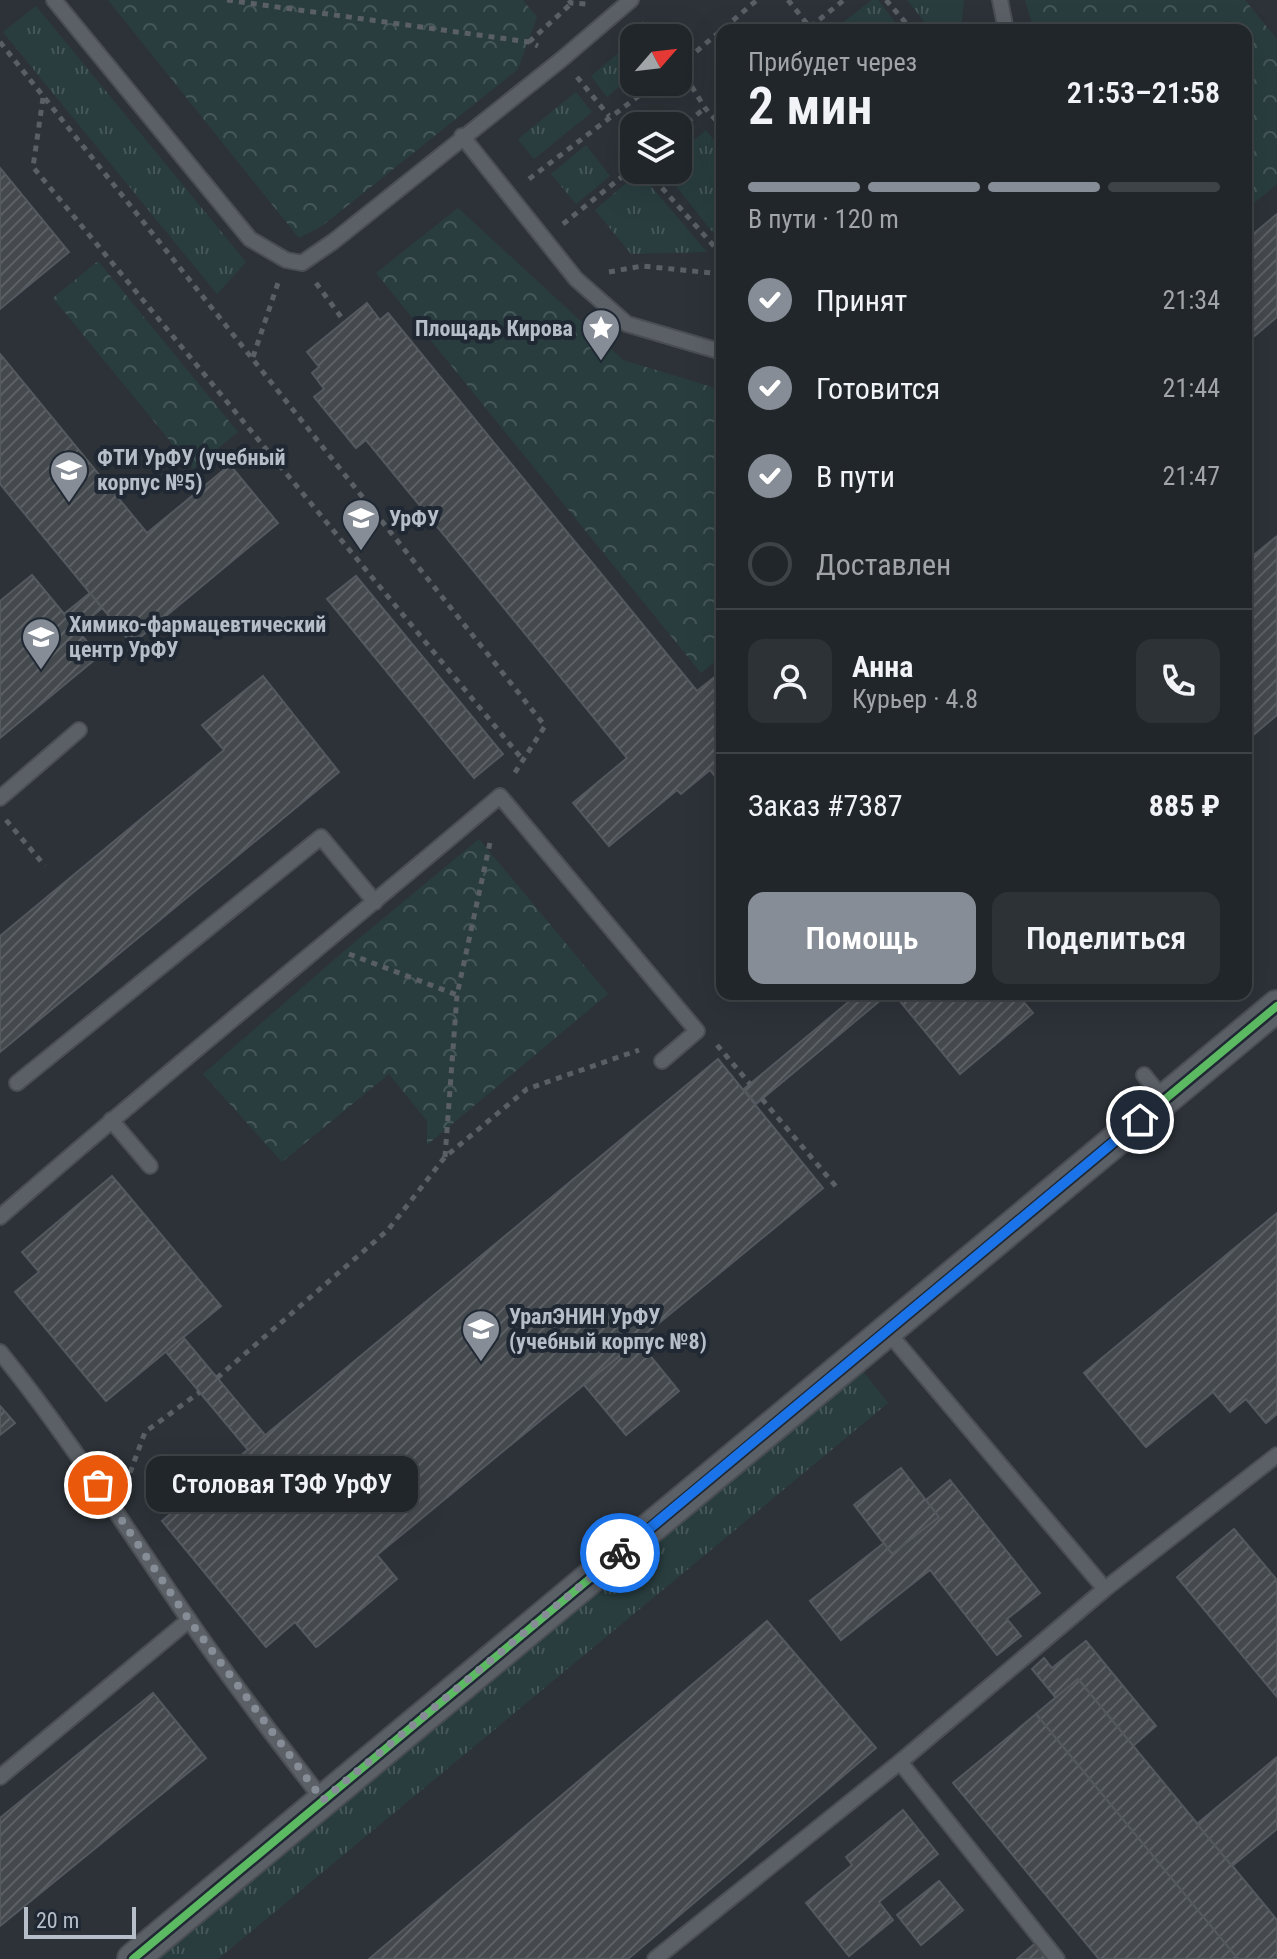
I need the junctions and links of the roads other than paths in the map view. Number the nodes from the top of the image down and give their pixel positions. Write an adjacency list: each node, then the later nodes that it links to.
1 (54, 0): 5 (lane)
2 (631, 0): 5 (lane)
3 (1000, 0): 4 (lane)
4 (1005, 24)
5 (462, 136): 6 (lane)
6 (716, 350)
7 (79, 730): 8 (lane)
8 (0, 798)
9 (375, 902): 11 (lane); 13 (lane); 15 (lane)
10 (1277, 1006): 14 (street)
11 (662, 1061)
12 (1144, 1075): 14 (lane)
13 (17, 1083)
14 (1164, 1100): 18 (street)
15 (111, 1120): 16 (lane); 17 (lane)
16 (150, 1166)
17 (0, 1217)
18 (887, 1331): 21 (lane); 25 (street)
19 (0, 1352): 22 (lane)
20 (1277, 1455): 21 (lane)
21 (1105, 1589): 23 (lane)
22 (189, 1620): 24 (lane); 25 (lane)
23 (900, 1762): 27 (lane); 28 (lane)
24 (0, 1777)
25 (323, 1800): 26 (street)
26 (133, 1959)
27 (655, 1959)
28 (1057, 1959)

